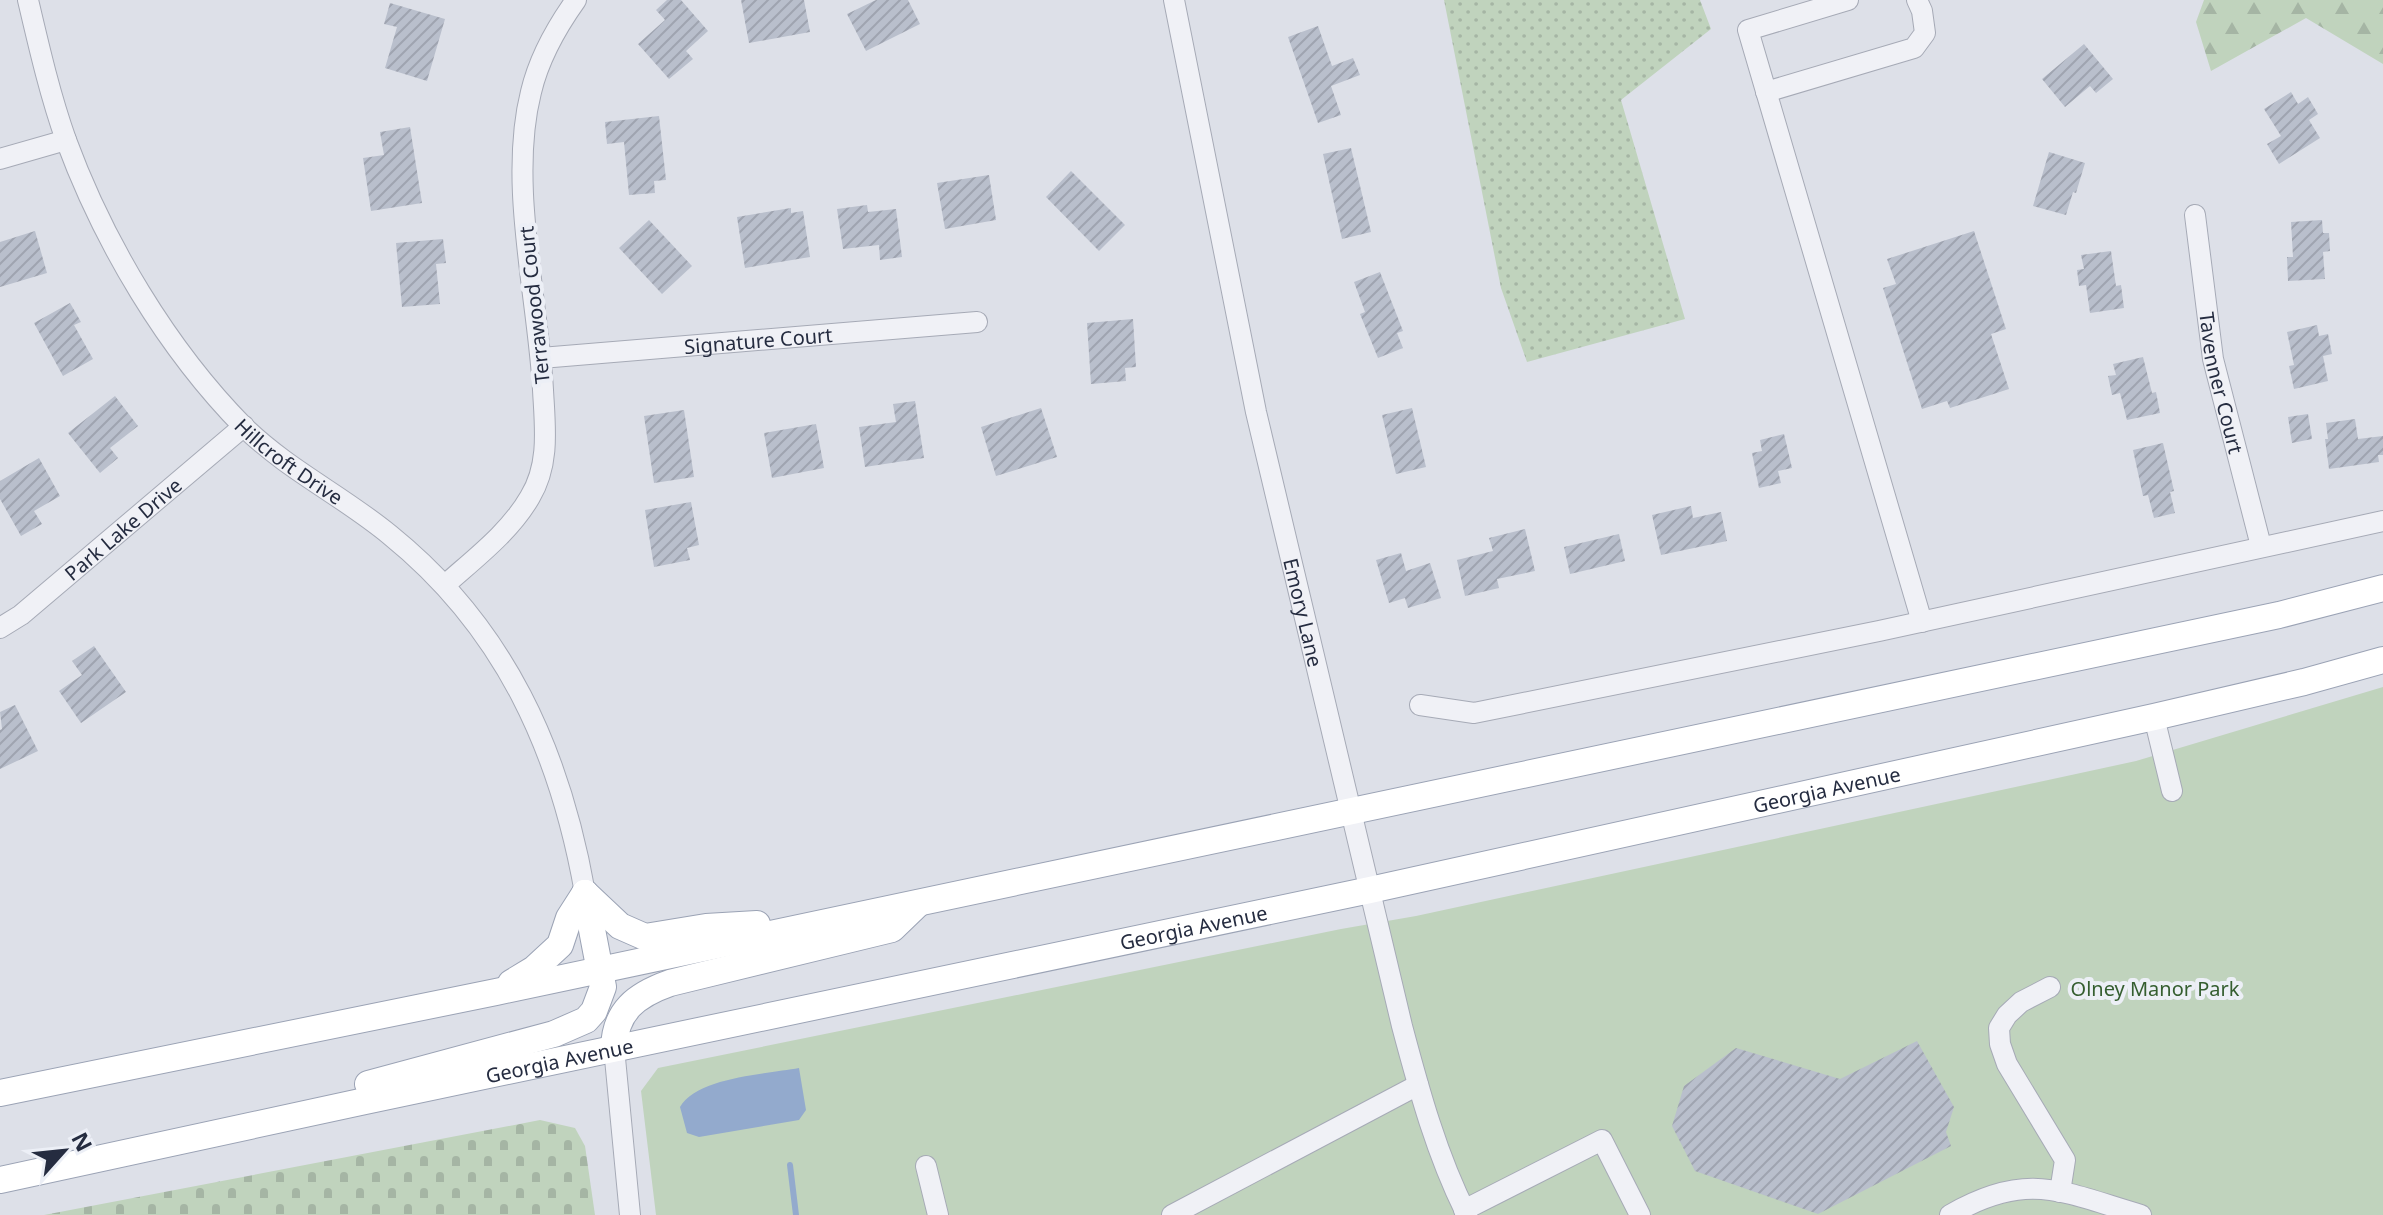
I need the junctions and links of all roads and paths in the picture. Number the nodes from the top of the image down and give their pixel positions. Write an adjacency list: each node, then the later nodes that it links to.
1 (28, 0): 7 (street, Hillcroft Drive)
2 (576, 0): 11 (street, Terrawood Court)
3 (1174, 0): 23 (street, Emory Lane)
4 (1848, 0): 6 (street)
5 (1917, 0): 6 (street)
6 (1766, 92): 17 (street)
7 (66, 140): 8 (street); 12 (street, Hillcroft Drive)
8 (0, 159)
9 (2195, 215): 14 (street, Tavenner Court)
10 (977, 322): 11 (street, Signature Court)
11 (541, 358): 15 (street, Terrawood Court)
12 (244, 426): 15 (street, Hillcroft Drive); 18 (street, Park Lake Drive)
13 (2383, 521): 14 (street)
14 (2261, 546): 17 (street)
15 (445, 585): 25 (street, Hillcroft Drive)
16 (2383, 588): 23 (main road)
17 (1922, 622): 20 (street)
18 (0, 628)
19 (2383, 660): 21 (main road, Georgia Avenue)
20 (1420, 705)
21 (2154, 717): 22 (street); 24 (main road, Georgia Avenue)
22 (2172, 791)
23 (1351, 811): 24 (street, Emory Lane); 26 (main road)
24 (1370, 890): 31 (main road, Georgia Avenue); 32 (street, Emory Lane)
25 (585, 893): 27 (main road); 28 (main road); 30 (main road)
26 (919, 903): 27 (main road); 31 (main road)
27 (803, 927): 28 (main road)
28 (601, 970): 30 (main road); 34 (main road)
29 (2050, 987): 37 (street)
30 (496, 992): 33 (main road)
31 (614, 1048): 34 (main road, Georgia Avenue); 41 (street)
32 (1418, 1085): 40 (street, Emory Lane); 43 (street)
33 (0, 1093)
34 (243, 1127): 36 (main road, Georgia Avenue)
35 (926, 1166): 42 (street)
36 (0, 1180)
37 (2060, 1192): 38 (street); 39 (street)
38 (2092, 1208): 45 (street)
39 (1964, 1212)
40 (1466, 1213): 44 (street)
41 (630, 1215)
42 (938, 1215)
43 (1172, 1215)
44 (1640, 1215)
45 (2141, 1215)

